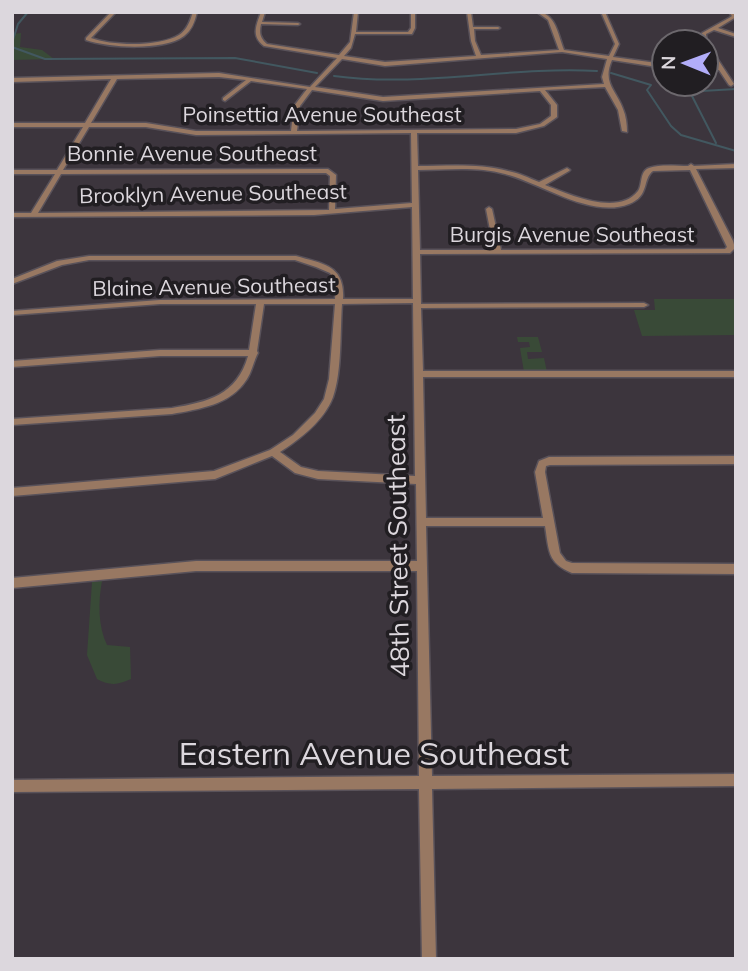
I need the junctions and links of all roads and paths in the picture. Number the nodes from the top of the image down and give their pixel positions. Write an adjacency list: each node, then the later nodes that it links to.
1 (114, 12): 2 (street)
2 (195, 12)
3 (263, 12): 10 (street)
4 (356, 12): 15 (street)
5 (413, 12): 15 (street)
6 (469, 12): 12 (street)
7 (539, 12): 16 (street)
8 (603, 12): 17 (street)
9 (733, 15): 14 (street)
10 (259, 23): 11 (street); 18 (street)
11 (298, 24)
12 (471, 28): 13 (street); 19 (street)
13 (498, 28)
14 (714, 28)
15 (353, 33): 18 (street)
16 (562, 51): 17 (street); 19 (street)
17 (611, 57): 20 (street); 26 (street)
18 (340, 58): 19 (street); 27 (street)
19 (479, 58)
20 (650, 64)
21 (721, 68): 25 (street)
22 (114, 79): 23 (street); 24 (street); 31 (street)
23 (251, 79): 27 (street); 29 (street)
24 (12, 80)
25 (731, 83)
26 (607, 85): 28 (street); 32 (street)
27 (310, 89): 28 (street); 34 (street)
28 (542, 90): 33 (street, Poinsettia Avenue Southeast)
29 (225, 99)
30 (12, 125): 31 (street, Poinsettia Avenue Southeast)
31 (87, 125): 34 (street, Poinsettia Avenue Southeast); 40 (street)
32 (625, 131)
33 (414, 132): 34 (street, Poinsettia Avenue Southeast); 37 (street, 48th Street Southeast)
34 (294, 133)
35 (691, 166): 36 (street); 41 (street); 48 (street, Burgis Avenue Southeast)
36 (736, 166)
37 (415, 168): 41 (street); 42 (street, 48th Street Southeast)
38 (567, 170): 41 (street)
39 (12, 172): 40 (street, Bonnie Avenue Southeast)
40 (58, 172): 44 (street, Bonnie Avenue Southeast); 45 (street)
41 (541, 184)
42 (415, 205): 44 (street, Brooklyn Avenue Southeast); 47 (street, 48th Street Southeast)
43 (489, 209): 48 (street)
44 (332, 211): 45 (street, Brooklyn Avenue Southeast)
45 (34, 214): 46 (street, Brooklyn Avenue Southeast)
46 (12, 215)
47 (416, 252): 48 (street, Burgis Avenue Southeast); 54 (street, 48th Street Southeast)
48 (498, 252)
49 (12, 271): 50 (street)
50 (21, 276): 51 (street); 52 (street)
51 (12, 282)
52 (338, 301): 53 (street, Blaine Avenue Southeast); 54 (street, Blaine Avenue Southeast); 62 (street)
53 (260, 302): 56 (street, Blaine Avenue Southeast); 57 (street)
54 (417, 304): 55 (street, Blaine Avenue Southeast); 59 (street, 48th Street Southeast)
55 (644, 305)
56 (12, 313)
57 (254, 353): 58 (street); 61 (street)
58 (12, 364)
59 (419, 374): 60 (street); 64 (street, 48th Street Southeast)
60 (736, 374)
61 (12, 422)
62 (273, 452): 64 (street); 65 (street)
63 (736, 460): 67 (street)
64 (419, 480): 66 (street, 48th Street Southeast)
65 (12, 492)
66 (423, 522): 67 (street); 68 (street, 48th Street Southeast)
67 (549, 522): 69 (street)
68 (423, 566): 70 (street); 72 (street, 48th Street Southeast)
69 (731, 569)
70 (12, 583)
71 (736, 780): 72 (street, Eastern Avenue Southeast)
72 (428, 782): 73 (street, Eastern Avenue Southeast); 74 (street, 48th Street Southeast)
73 (12, 786)
74 (429, 959)

